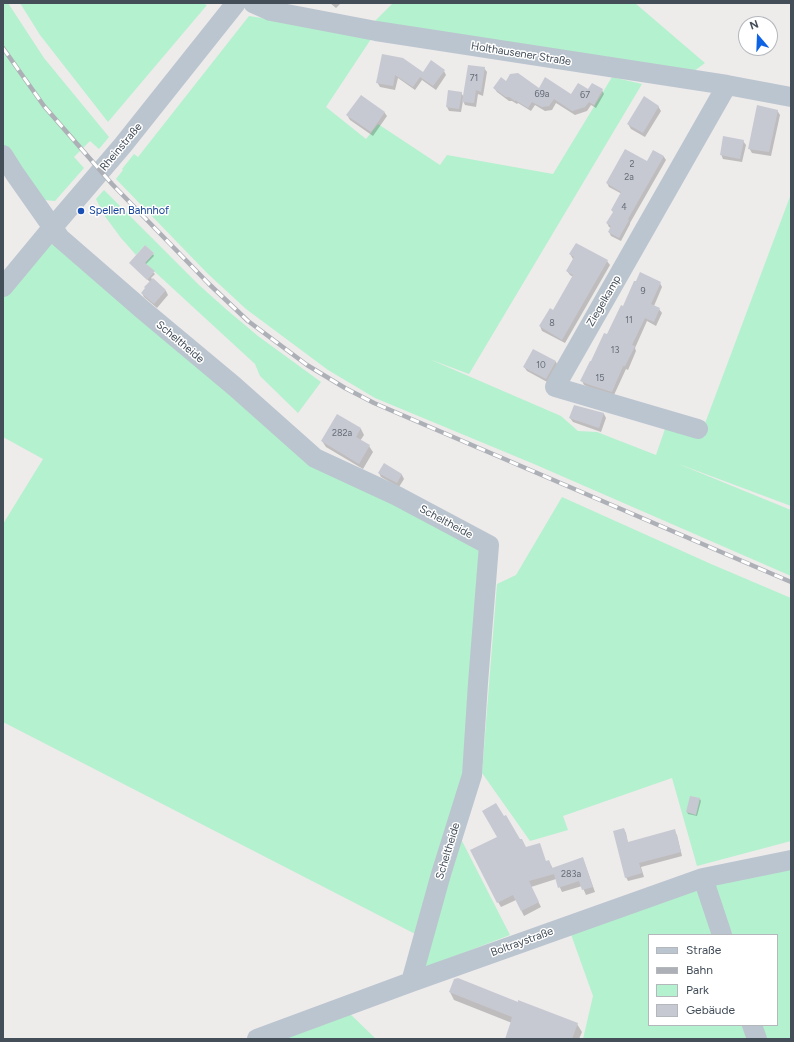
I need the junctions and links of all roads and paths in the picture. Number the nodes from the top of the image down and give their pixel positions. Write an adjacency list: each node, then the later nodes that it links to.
1 (236, 3): 6 (street, Rheinstraße)
2 (253, 3): 3 (street, Holthausener Straße)
3 (727, 85): 4 (street, Holthausener Straße); 8 (street, Ziegelkamp)
4 (791, 97)
5 (3, 155): 6 (street)
6 (52, 228): 7 (street, Rheinstraße); 12 (street, Scheltheide)
7 (3, 287)
8 (698, 429)
9 (791, 860): 10 (street, Boltraystraße)
10 (703, 878): 11 (street); 12 (street, Boltraystraße)
11 (722, 934)
12 (411, 982): 14 (street, Boltraystraße)
13 (752, 1026): 15 (street)
14 (257, 1039)
15 (757, 1039)

